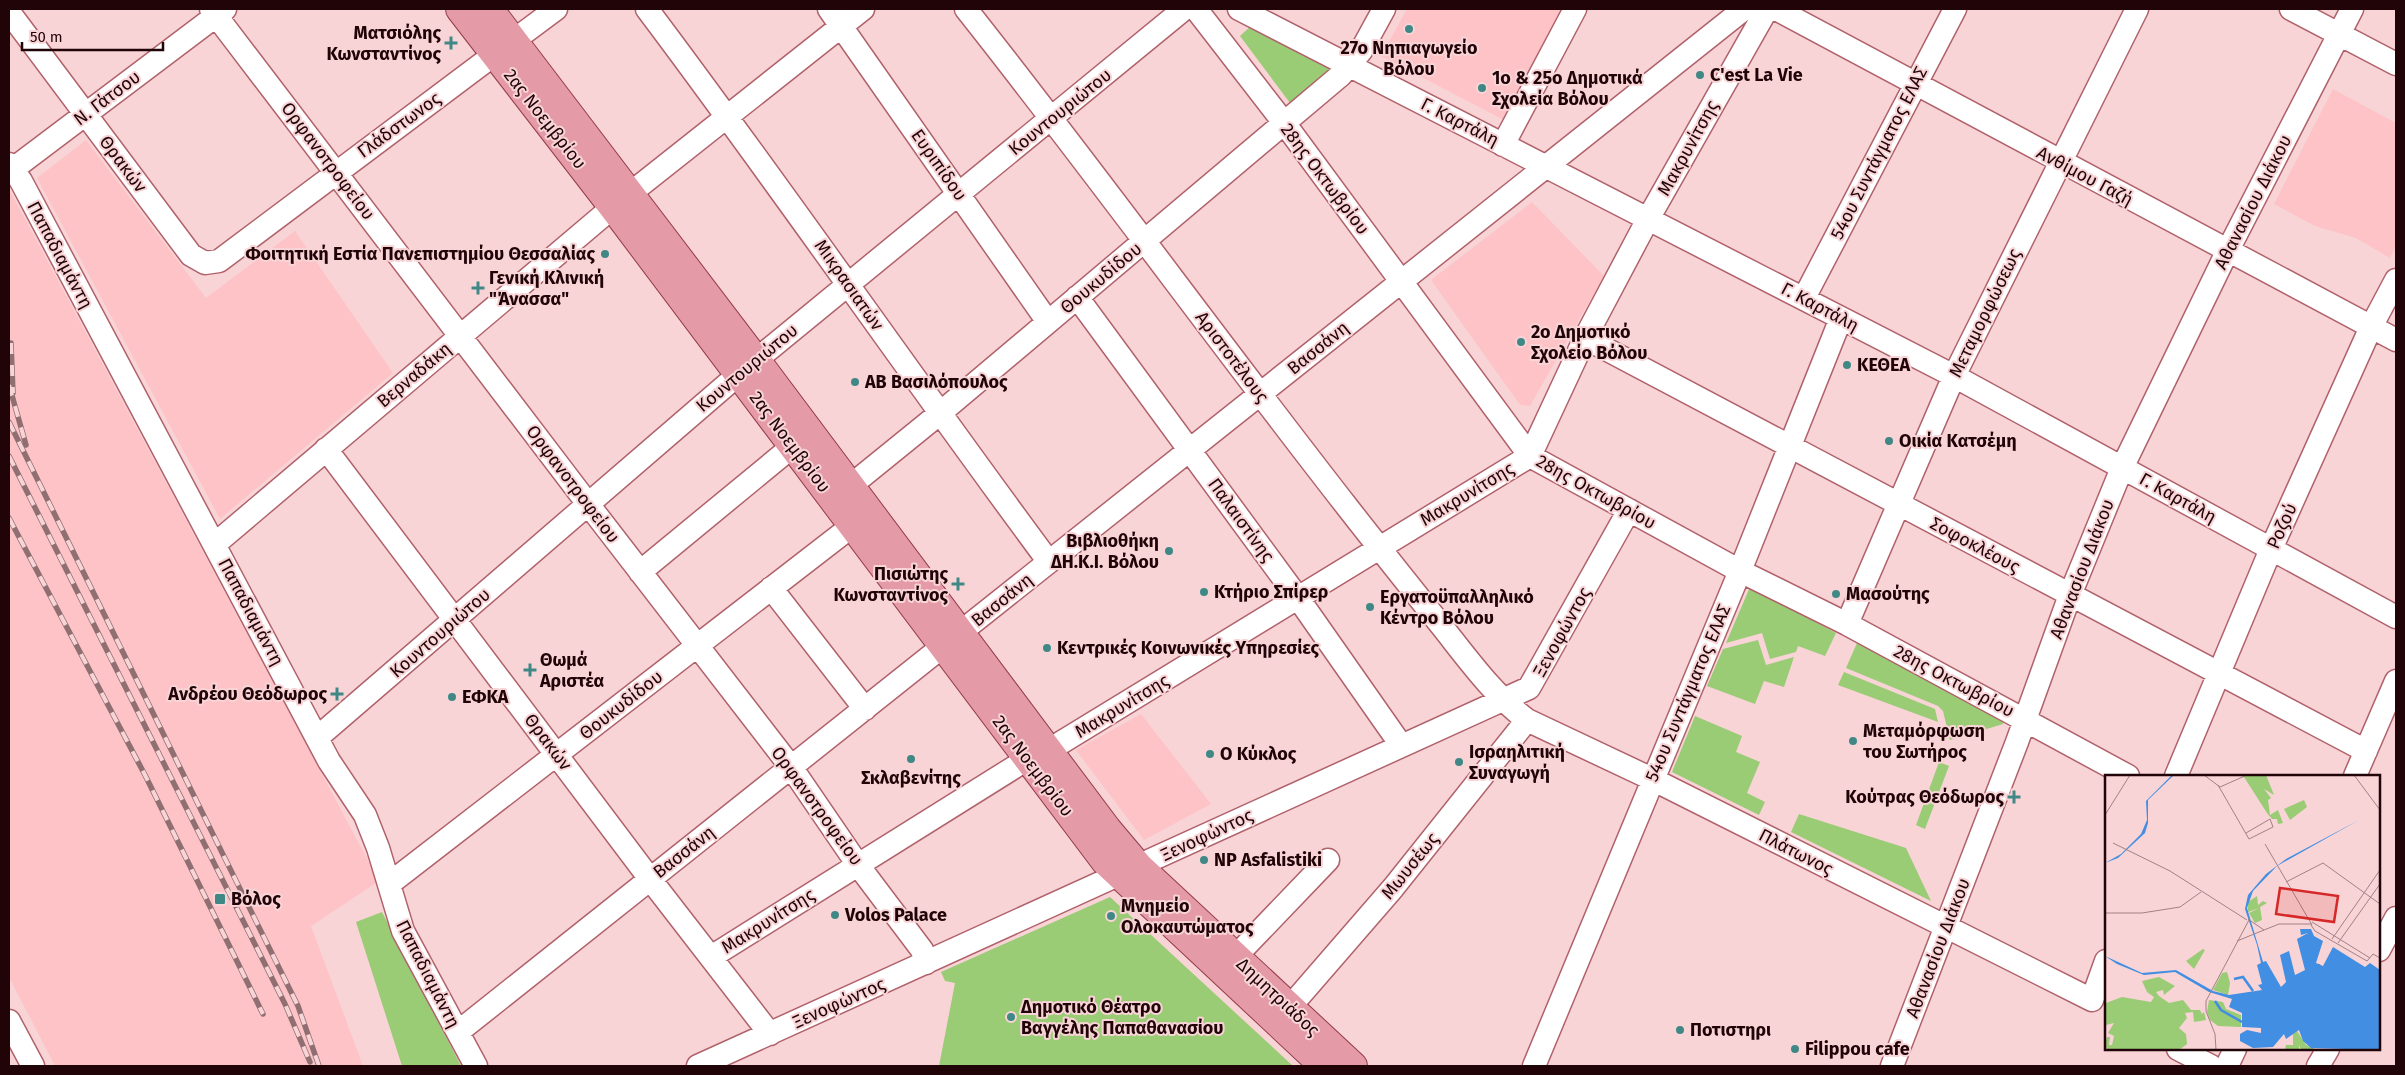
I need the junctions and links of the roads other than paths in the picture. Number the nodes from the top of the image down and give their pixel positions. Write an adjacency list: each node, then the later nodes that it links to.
1 (460, 9): 23 (main road, 2ας Νοεμβρίου)
2 (489, 9): 23 (main road, 2ας Νοεμβρίου)
3 (556, 9): 23 (street, Γλάδστωνος)
4 (647, 9): 28 (street, Μικρασιατών)
5 (864, 9): 21 (street, Βερναδάκη)
6 (966, 9): 29 (street, Αριστοτέλους)
7 (1184, 9): 29 (street, Κουντουριώτου)
8 (1196, 9): 30 (street, 28ης Οκτωβρίου)
9 (1239, 9): 25 (street, Γ. Καρτάλη)
10 (1384, 9): 25 (street, Θουκυδίδου)
11 (1575, 9): 31 (street)
12 (1744, 9): 34 (street, Βασσάνη)
13 (1766, 9): 38 (street, Μακρυνίτσης)
14 (1776, 9): 26 (street, Ανθίμου Γαζή)
15 (1955, 9): 26 (street, 54ου Συντάγματος ΕΛΑΣ)
16 (2137, 9): 32 (street, Μεταμορφώσεως)
17 (2291, 9): 22 (street)
18 (2352, 9): 22 (street, Αθανασίου Διάκου)
19 (218, 11): 27 (street, Ν. Γάτσου); 35 (street, Ορφανοτροφείου)
20 (9, 12): 27 (street, Θρακών)
21 (835, 18): 28 (street, Βερναδάκη); 36 (street, Ευριπίδου)
22 (2339, 34): 24 (street); 40 (street, Αθανασίου Διάκου)
23 (504, 48): 35 (street, Γλάδστωνος); 37 (main road, 2ας Νοεμβρίου)
24 (2396, 64)
25 (1350, 66): 30 (street, Θουκυδίδου); 31 (street, Γ. Καρτάλη)
26 (1914, 84): 32 (street, Ανθίμου Γαζή); 46 (street, 54ου Συντάγματος ΕΛΑΣ)
27 (86, 115): 33 (street, Ν. Γάτσου); 41 (street, Θρακών)
28 (728, 117): 37 (street, Βερναδάκη); 44 (street, Μικρασιατών)
29 (1052, 118): 36 (street, Κουντουριώτου); 39 (street, Αριστοτέλους)
30 (1285, 124): 39 (street, Θουκυδίδου); 43 (street, 28ης Οκτωβρίου)
31 (1503, 145): 34 (street, Γ. Καρτάλη)
32 (2060, 162): 40 (street, Ανθίμου Γαζή); 54 (street, Μεταμορφώσεως)
33 (11, 167): 68 (street, Παπαδιαμάντη)
34 (1545, 167): 38 (street, Γ. Καρτάλη); 43 (street, Βασσάνη)
35 (336, 172): 41 (street, Γλάδστωνος); 50 (street, Ορφανοτροφείου)
36 (959, 194): 44 (street, Κουντουριώτου); 48 (street, Ευριπίδου)
37 (621, 200): 50 (street, Βερναδάκη); 53 (main road, 2ας Νοεμβρίου)
38 (1648, 219): 46 (street, Γ. Καρτάλη); 51 (street, Μακρυνίτσης)
39 (1145, 241): 45 (street, Θουκυδίδου); 55 (street, Αριστοτέλους)
40 (2227, 252): 49 (street, Ανθίμου Γαζή); 62 (street, Αθανασίου Διάκου)
41 (205, 263)
42 (2396, 280): 49 (street, Ροζού)
43 (1402, 281): 55 (street, Βασσάνη); 61 (street, 28ης Οκτωβρίου)
44 (849, 284): 53 (street, Κουντουριώτου); 56 (street, Μικρασιατών)
45 (1077, 297): 48 (street, Θουκυδίδου); 60 (street, Παλαιστίνης)
46 (1804, 298): 47 (street, Γ. Καρτάλη)
47 (1841, 318): 54 (street, Γ. Καρτάλη); 58 (street, 54ου Συντάγματος ΕΛΑΣ)
48 (1048, 322): 56 (street, Θουκυδίδου)
49 (2371, 327): 52 (street, Ανθίμου Γαζή); 70 (street, Ροζού)
50 (461, 336): 59 (street, Βερναδάκη); 64 (street, Ορφανοτροφείου)
51 (1585, 338): 58 (street, Σοφοκλέους); 61 (street, Μακρυνίτσης)
52 (2396, 340)
53 (747, 367): 57 (main road, 2ας Νοεμβρίου); 63 (main road, 2ας Νοεμβρίου); 64 (street, Κουντουριώτου)
54 (1954, 376): 62 (street, Γ. Καρτάλη); 65 (street, Μεταμορφώσεως)
55 (1260, 394): 60 (street, Βασσάνη); 69 (street, Αριστοτέλους)
56 (939, 414): 63 (street, Θουκυδίδου); 71 (street, Μικρασιατών)
57 (793, 446): 67 (main road, 2ας Νοεμβρίου); 73 (street)
58 (1790, 446): 65 (street, Σοφοκλέους); 72 (street, 54ου Συντάγματος ΕΛΑΣ)
59 (326, 449): 68 (street, Βερναδάκη); 78 (street, Θρακών)
60 (1190, 450): 71 (street, Βασσάνη); 76 (street, Παλαιστίνης)
61 (1530, 456): 66 (street, 28ης Οκτωβρίου); 69 (street, Μακρυνίτσης)
62 (2122, 468): 70 (street, Γ. Καρτάλη); 75 (street, Αθανασίου Διάκου)
63 (849, 487): 80 (main road, 2ας Νοεμβρίου)
64 (588, 504): 73 (street, Ορφανοτροφείου); 78 (street, Κουντουριώτου)
65 (1899, 504): 75 (street, Σοφοκλέους); 79 (street, Μεταμορφώσεως)
66 (1630, 510): 72 (street, 28ης Οκτωβρίου); 84 (street, Ξενοφώντος)
67 (852, 526): 74 (street, Θουκυδίδου); 80 (main road, 2ας Νοεμβρίου)
68 (216, 544): 88 (street, Παπαδιαμάντη)
69 (1379, 548): 76 (street, Μακρυνίτσης); 84 (street, Αριστοτέλους)
70 (2271, 549): 77 (street, Γ. Καρτάλη); 82 (street, Ροζού)
71 (1049, 562): 80 (street, Βασσάνη)
72 (1740, 571): 79 (street, 28ης Οκτωβρίου); 97 (street, 54ου Συντάγματος ΕΛΑΣ)
73 (640, 572): 81 (street, Ορφανοτροφείου)
74 (771, 588): 81 (street, Θουκυδίδου); 85 (street)
75 (2070, 595): 82 (street, Σοφοκλέους); 86 (street, Αθανασίου Διάκου)
76 (1298, 598): 89 (street, Παλαιστίνης); 92 (street, Μακρυνίτσης)
77 (2396, 617)
78 (455, 621): 88 (street, Κουντουριώτου); 91 (street, Θρακών)
79 (1848, 624): 86 (street, 28ης Οκτωβρίου)
80 (951, 640): 85 (street, Βασσάνη); 92 (main road, 2ας Νοεμβρίου)
81 (697, 646): 91 (street, Θουκυδίδου); 93 (street, Ορφανοτροφείου)
82 (2219, 674): 90 (street, Σοφοκλέους); 95 (street, Ροζού)
83 (2396, 681): 90 (street)
84 (1503, 700): 87 (street, Πλάτωνος); 89 (street, Ξενοφώντος)
85 (865, 709): 93 (street, Βασσάνη)
86 (2026, 719): 94 (street, 28ης Οκτωβρίου); 104 (street, Αθανασίου Διάκου)
87 (1527, 720): 97 (street, Πλάτωνος); 110 (street, Μωυσέως)
88 (318, 737): 102 (street, Παπαδιαμάντη)
89 (1401, 745): 100 (street, Ξενοφώντος)
90 (2366, 751): 96 (street)
91 (557, 754): 101 (street, Θρακών); 102 (street, Θουκυδίδου)
92 (1039, 754): 99 (street, Μακρυνίτσης); 100 (main road, 2ας Νοεμβρίου)
93 (791, 767): 99 (street, Ορφανοτροφείου); 101 (street, Βασσάνη)
94 (2126, 775)
95 (2176, 775)
96 (2355, 775)
97 (1652, 779): 104 (street, Πλάτωνος); 122 (street, 54ου Συντάγματος ΕΛΑΣ)
98 (1328, 860): 106 (street)
99 (858, 865): 107 (street, Μακρυνίτσης); 108 (street, Ορφανοτροφείου)
100 (1129, 871): 106 (main road, Δημητριάδος); 108 (street, Ξενοφώντος); 120 (main road, Δημητριάδος)
101 (650, 879): 107 (street, Θρακών); 112 (street, Βασσάνη)
102 (388, 884): 112 (street, Παπαδιαμάντη)
103 (2391, 920): 105 (street)
104 (1946, 927): 109 (street, Πλάτωνος); 123 (street, Αθανασίου Διάκου)
105 (2380, 948)
106 (1234, 956): 110 (main road, Δημητριάδος)
107 (711, 957): 113 (street, Θρακών)
108 (926, 963): 113 (street, Ξενοφώντος)
109 (2105, 965)
110 (1289, 1008): 121 (main road, Δημητριάδος)
111 (9, 1021): 117 (street)
112 (458, 1032): 118 (street, Παπαδιαμάντη)
113 (770, 1034): 119 (street, Ξενοφώντος)
114 (2180, 1050): 124 (street)
115 (2235, 1050): 125 (street)
116 (2327, 1050): 126 (street)
117 (33, 1066)
118 (476, 1066)
119 (698, 1066)
120 (1324, 1066)
121 (1353, 1066)
122 (1534, 1066)
123 (1892, 1066)
124 (2211, 1066)
125 (2227, 1066)
126 (2318, 1066)

